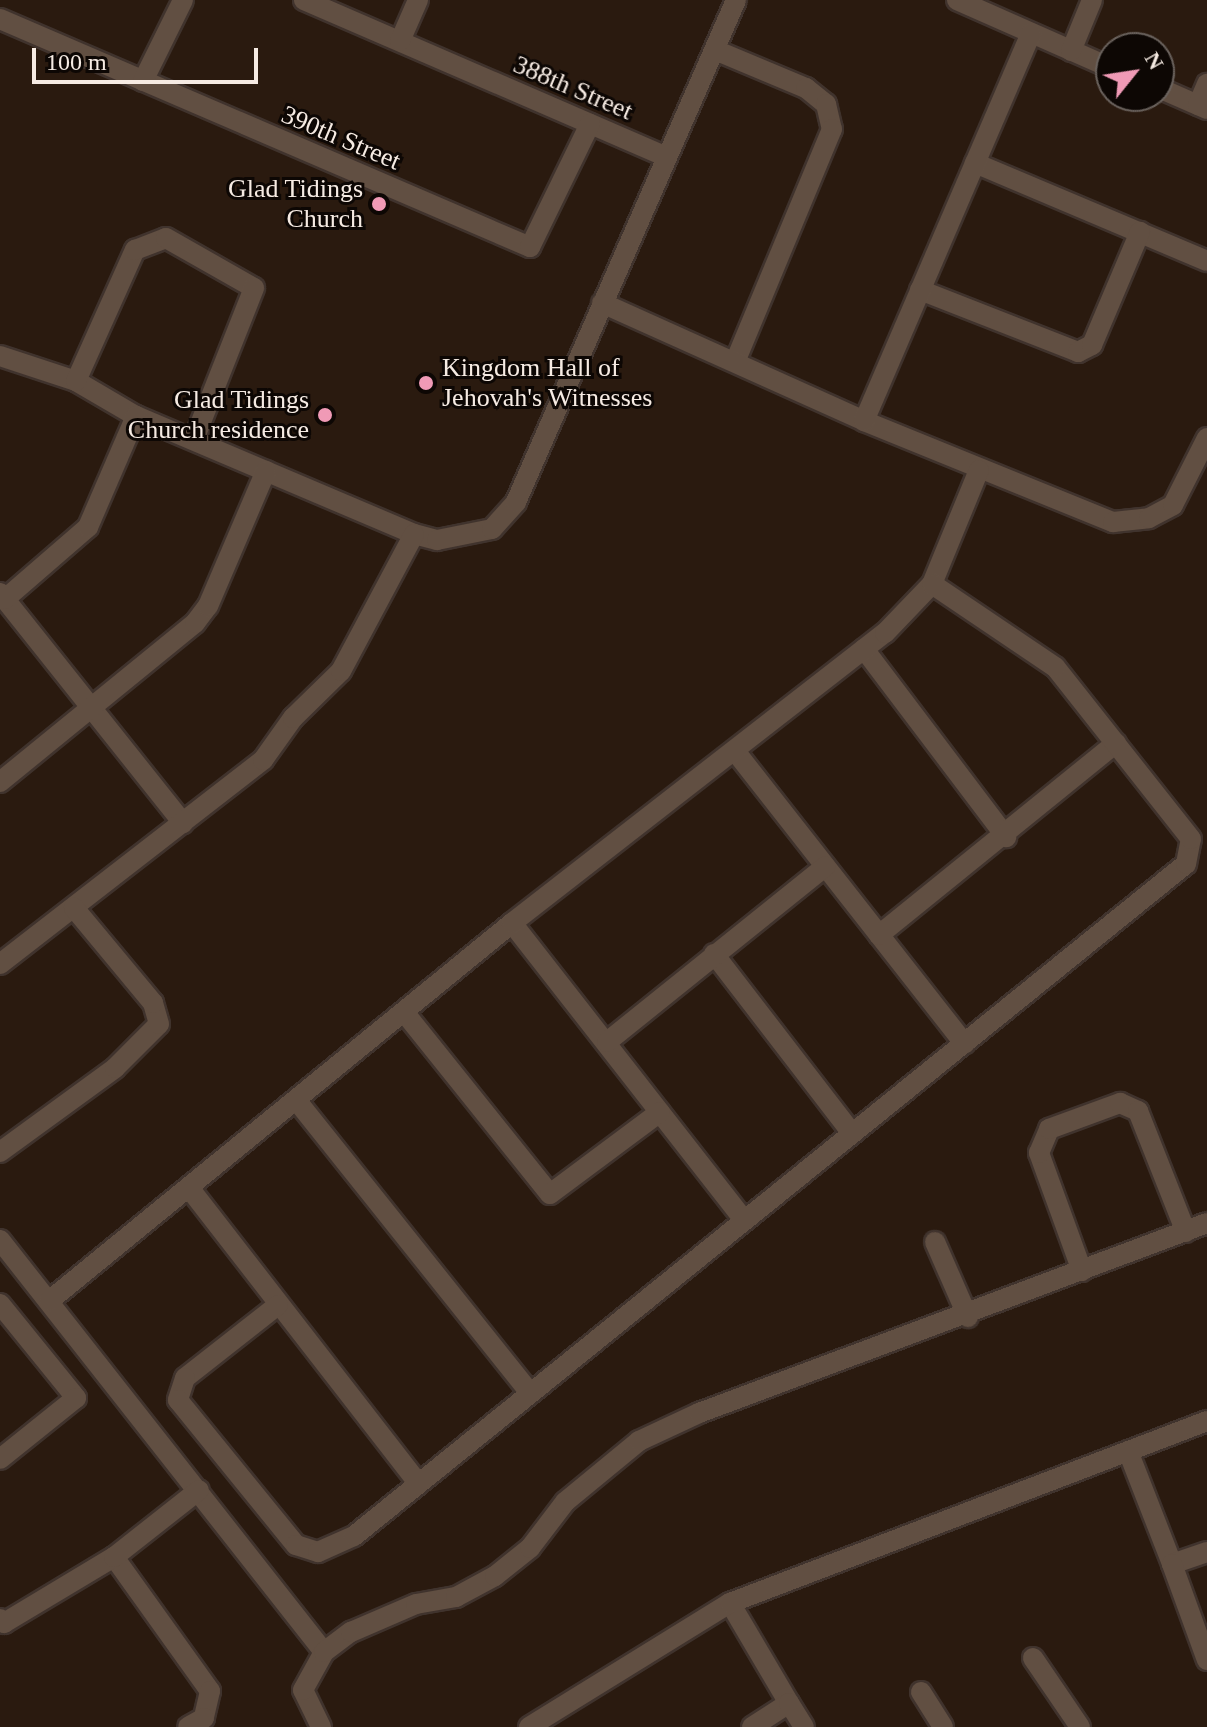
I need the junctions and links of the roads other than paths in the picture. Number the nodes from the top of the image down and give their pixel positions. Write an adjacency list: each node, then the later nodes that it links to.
1 (183, 0): 13 (street)
2 (304, 0): 9 (street, 388th Street)
3 (418, 0): 9 (street)
4 (736, 0): 10 (street)
5 (957, 0): 8 (street)
6 (1092, 0): 11 (street)
7 (0, 19): 13 (street, 390th Street)
8 (1031, 33): 11 (street); 19 (street)
9 (400, 41): 17 (street, 388th Street)
10 (715, 50): 18 (street); 25 (street)
11 (1071, 51): 12 (street)
12 (1095, 61)
13 (143, 81): 17 (street, 390th Street)
14 (1207, 84): 16 (street)
15 (1175, 95): 16 (street)
16 (1203, 107)
17 (590, 124): 18 (street, 388th Street)
18 (665, 156): 23 (street)
19 (975, 163): 20 (street); 22 (street)
20 (1140, 232): 21 (street); 22 (street)
21 (1207, 261)
22 (920, 290): 28 (street)
23 (602, 303): 25 (street); 33 (street)
24 (0, 356): 26 (street)
25 (735, 362): 28 (street)
26 (76, 381): 27 (street); 29 (street)
27 (136, 416): 29 (street); 35 (street)
28 (864, 421): 31 (street)
29 (195, 437): 32 (street)
30 (1207, 438): 31 (street)
31 (979, 470): 34 (street)
32 (266, 471): 33 (street); 37 (street)
33 (414, 534): 41 (street)
34 (932, 584): 36 (street); 38 (street)
35 (3, 596): 37 (street)
36 (864, 649): 39 (street); 42 (street)
37 (92, 711): 40 (street); 41 (street)
38 (1116, 743): 42 (street); 51 (street)
39 (735, 751): 43 (street); 45 (street)
40 (0, 782)
41 (183, 823): 44 (street)
42 (1006, 837): 46 (street)
43 (825, 867): 46 (street); 47 (street)
44 (74, 908): 48 (street); 55 (street)
45 (512, 923): 49 (street); 50 (street)
46 (879, 935): 51 (street)
47 (714, 954): 50 (street); 54 (street)
48 (0, 964)
49 (404, 1012): 52 (street); 53 (street)
50 (607, 1042): 53 (street)
51 (965, 1044): 54 (street)
52 (297, 1101): 56 (street); 67 (street)
53 (660, 1112): 57 (street)
54 (852, 1133): 57 (street)
55 (0, 1152)
56 (190, 1189): 63 (street); 65 (street)
57 (744, 1220): 67 (street)
58 (1207, 1223): 59 (street)
59 (1186, 1232): 62 (street); 62 (street)
60 (0, 1240): 63 (street)
61 (935, 1242): 66 (street)
62 (1082, 1271): 66 (street)
63 (49, 1301): 72 (street)
64 (0, 1304): 70 (street)
65 (278, 1305): 71 (street); 71 (street)
66 (968, 1317): 78 (street)
67 (530, 1393): 71 (street)
68 (1207, 1421): 69 (street)
69 (1128, 1451): 75 (street); 76 (street)
70 (0, 1459)
71 (418, 1483)
72 (199, 1490): 74 (street); 78 (street)
73 (1207, 1552): 75 (street)
74 (114, 1557): 77 (street); 83 (street)
75 (1172, 1564): 80 (street)
76 (730, 1603): 82 (street); 85 (street)
77 (0, 1619)
78 (324, 1652): 84 (street)
79 (1033, 1658): 89 (street)
80 (1207, 1660)
81 (921, 1692): 88 (street)
82 (789, 1703): 86 (street); 87 (street)
83 (188, 1727)
84 (321, 1727)
85 (529, 1727)
86 (752, 1727)
87 (804, 1727)
88 (943, 1727)
89 (1080, 1727)

